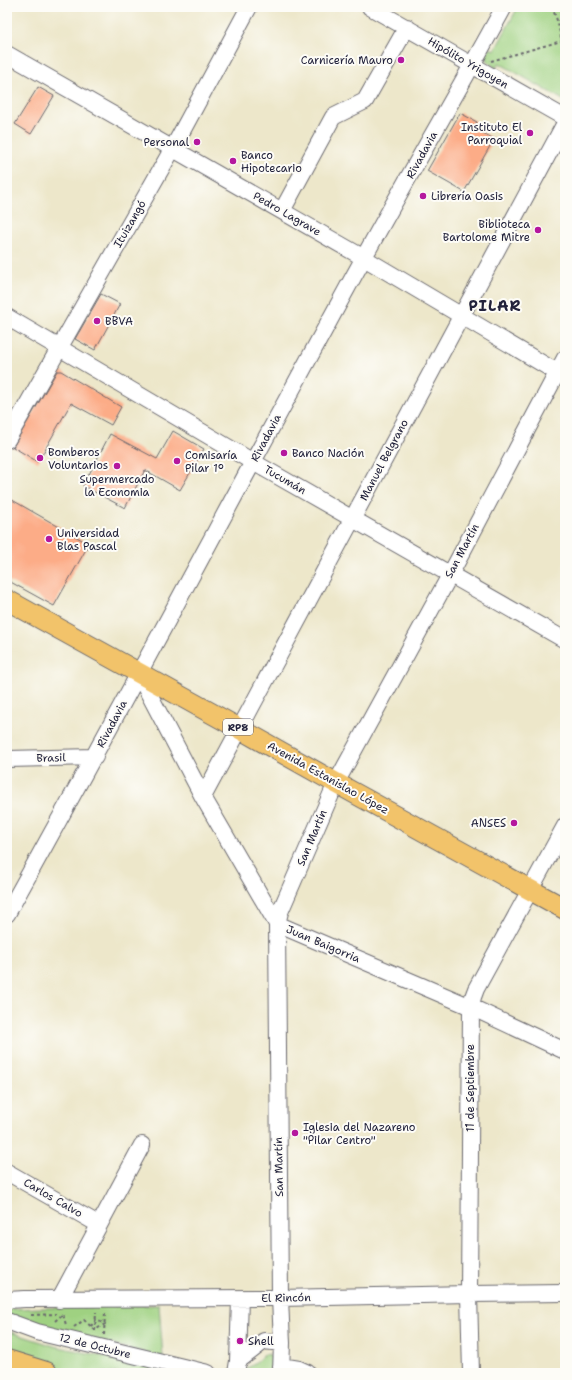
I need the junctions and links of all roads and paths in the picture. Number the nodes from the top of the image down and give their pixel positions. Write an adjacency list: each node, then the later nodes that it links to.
1 (249, 7): 13 (street, Ituizangó)
2 (370, 7): 5 (street, Hipólito Yrigoyen)
3 (504, 7): 10 (street, Rivadavia)
4 (551, 7): 7 (path)
5 (407, 27): 10 (street, Hipólito Yrigoyen); 14 (street)
6 (565, 40): 7 (path)
7 (561, 41): 8 (path); 10 (path)
8 (565, 51)
9 (7, 54): 13 (street, Pedro Lagrave)
10 (472, 66): 11 (street, Hipólito Yrigoyen); 15 (street, Rivadavia)
11 (565, 118)
12 (565, 123): 16 (street, Manuel Belgrano)
13 (173, 148): 14 (street, Pedro Lagrave); 18 (street, Ituizangó)
14 (282, 211): 15 (street, Pedro Lagrave)
15 (364, 258): 16 (street, Pedro Lagrave); 21 (street, Rivadavia)
16 (461, 316): 19 (street, Pedro Lagrave); 22 (street, Manuel Belgrano)
17 (7, 317): 18 (street, Tucumán)
18 (59, 348): 20 (street, Ituizangó); 21 (street, Tucumán)
19 (563, 369): 23 (street, San Martín)
20 (7, 440)
21 (253, 462): 22 (street, Tucumán); 26 (street, Rivadavia)
22 (353, 519): 23 (street, Tucumán); 27 (street, Manuel Belgrano)
23 (450, 574): 25 (street, Tucumán); 30 (street, San Martín)
24 (7, 600): 26 (main road, Avenida Estanislao López / RP8)
25 (565, 640)
26 (138, 673): 27 (main road, Avenida Estanislao López / RP8); 28 (street, Rivadavia); 31 (street, Juan Baigorria)
27 (240, 729): 30 (main road, Avenida Estanislao López / RP8); 31 (street, Manuel Belgrano)
28 (95, 756): 29 (street, Brasil); 35 (street, Rivadavia)
29 (7, 759)
30 (336, 783): 33 (main road, Avenida Estanislao López / RP8); 36 (street, San Martín)
31 (204, 797): 36 (street, Juan Baigorria)
32 (565, 826): 33 (street, 11 de Septiembre)
33 (531, 890): 34 (main road, Avenida Estanislao López / RP8); 37 (street, 11 de Septiembre)
34 (565, 909)
35 (7, 914)
36 (277, 924): 37 (street, Juan Baigorria); 44 (street, San Martín)
37 (471, 1007): 38 (street, Juan Baigorria); 43 (street, 11 de Septiembre)
38 (565, 1051)
39 (142, 1144): 41 (street)
40 (7, 1172): 41 (street, Carlos Calvo)
41 (98, 1224): 47 (street)
42 (565, 1293): 43 (street, El Rincón)
43 (469, 1294): 44 (street, El Rincón); 69 (street, 11 de Septiembre)
44 (280, 1298): 45 (street, El Rincón); 62 (street, San Martín)
45 (240, 1299): 47 (street, El Rincón); 64 (street)
46 (7, 1300): 47 (street, El Rincón)
47 (61, 1307): 49 (path); 51 (path); 54 (path); 55 (path)
48 (96, 1312): 50 (path); 53 (path); 56 (path)
49 (70, 1313)
50 (89, 1313)
51 (27, 1315)
52 (7, 1321): 67 (street, 12 de Octubre)
53 (95, 1321): 56 (path); 58 (path); 59 (path)
54 (55, 1322)
55 (65, 1322): 57 (path); 58 (path)
56 (105, 1324): 59 (path); 61 (path)
57 (61, 1326)
58 (91, 1326): 59 (path)
59 (95, 1330): 60 (path)
60 (94, 1336)
61 (104, 1339)
62 (282, 1343): 64 (street); 65 (street, San Martín)
63 (7, 1361): 66 (highway)
64 (237, 1367)
65 (281, 1369): 68 (street)
66 (46, 1373)
67 (208, 1373)
68 (308, 1373)
69 (471, 1373)

